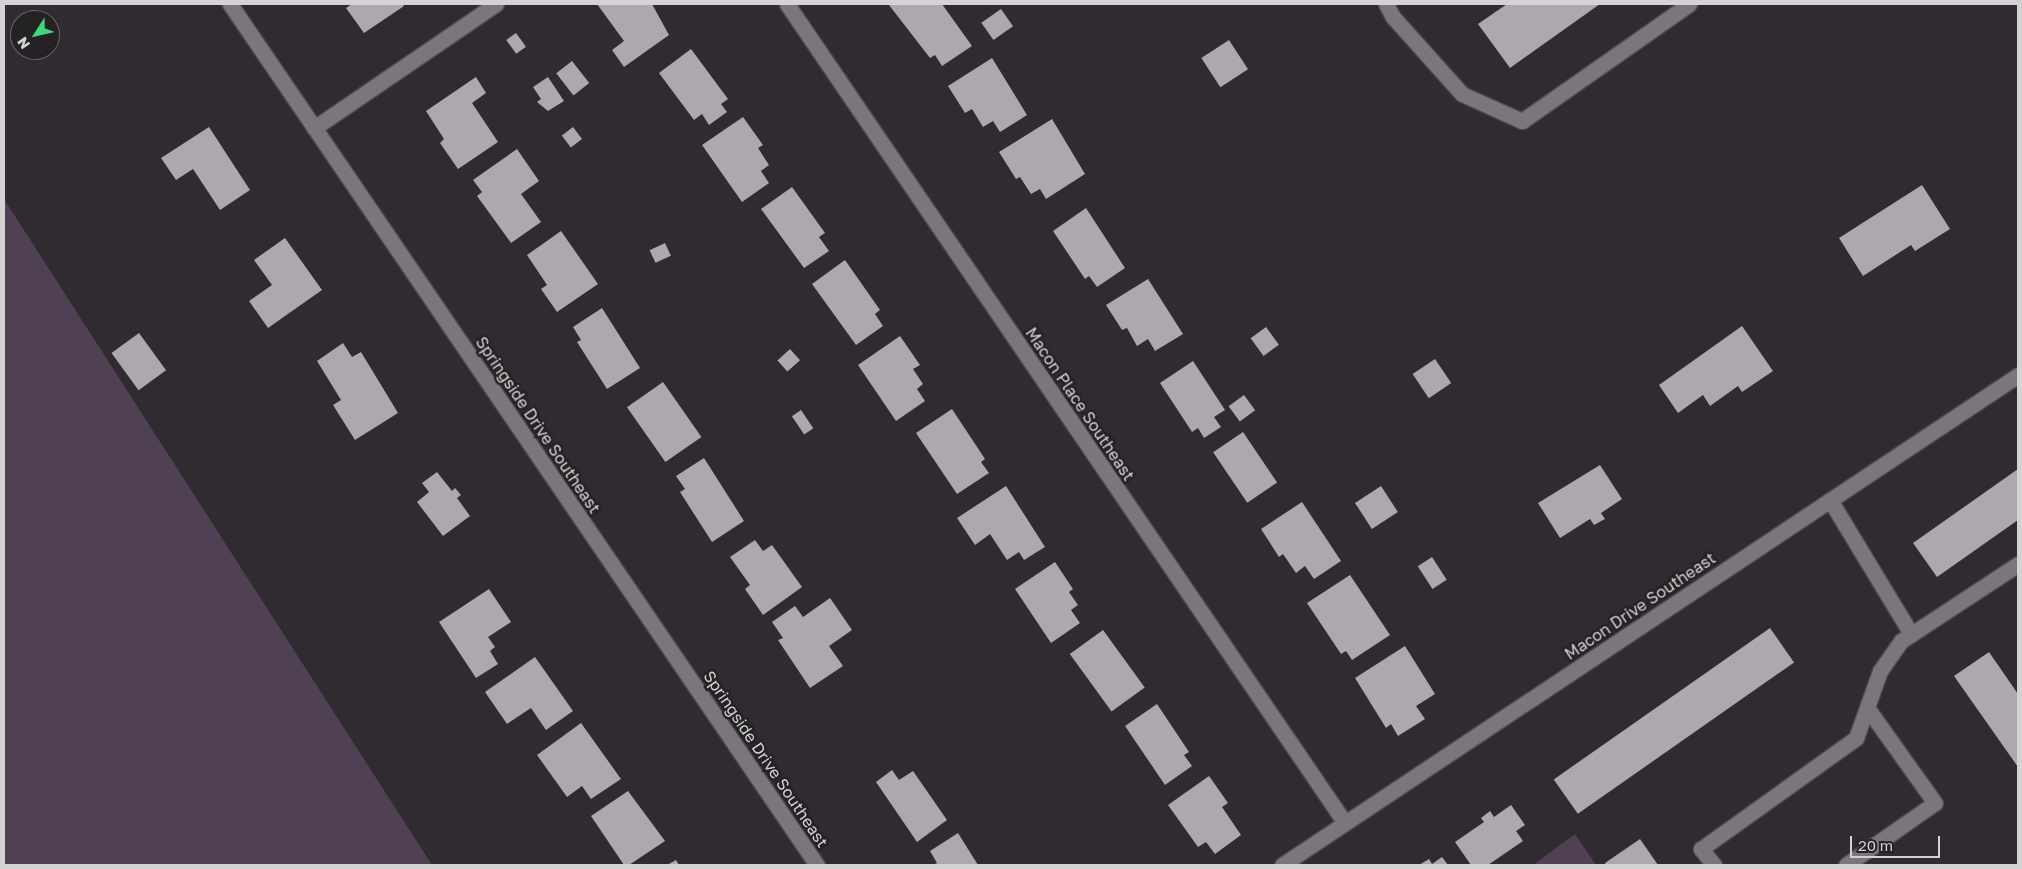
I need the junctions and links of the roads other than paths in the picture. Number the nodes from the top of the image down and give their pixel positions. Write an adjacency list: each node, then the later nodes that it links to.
1 (230, 4): 6 (street, Springside Drive Southeast)
2 (496, 4): 6 (street)
3 (787, 4): 12 (street, Macon Place Southeast)
4 (1386, 4): 5 (street)
5 (1689, 4)
6 (314, 128): 13 (street, Springside Drive Southeast)
7 (2018, 375): 8 (street, Macon Drive Southeast)
8 (1830, 500): 10 (street); 12 (street, Macon Drive Southeast)
9 (2018, 565): 10 (street)
10 (1911, 634): 11 (street)
11 (1868, 709): 15 (street); 16 (street)
12 (1345, 823): 14 (street, Macon Drive Southeast)
13 (817, 865)
14 (1282, 865)
15 (1714, 865)
16 (1846, 865)

